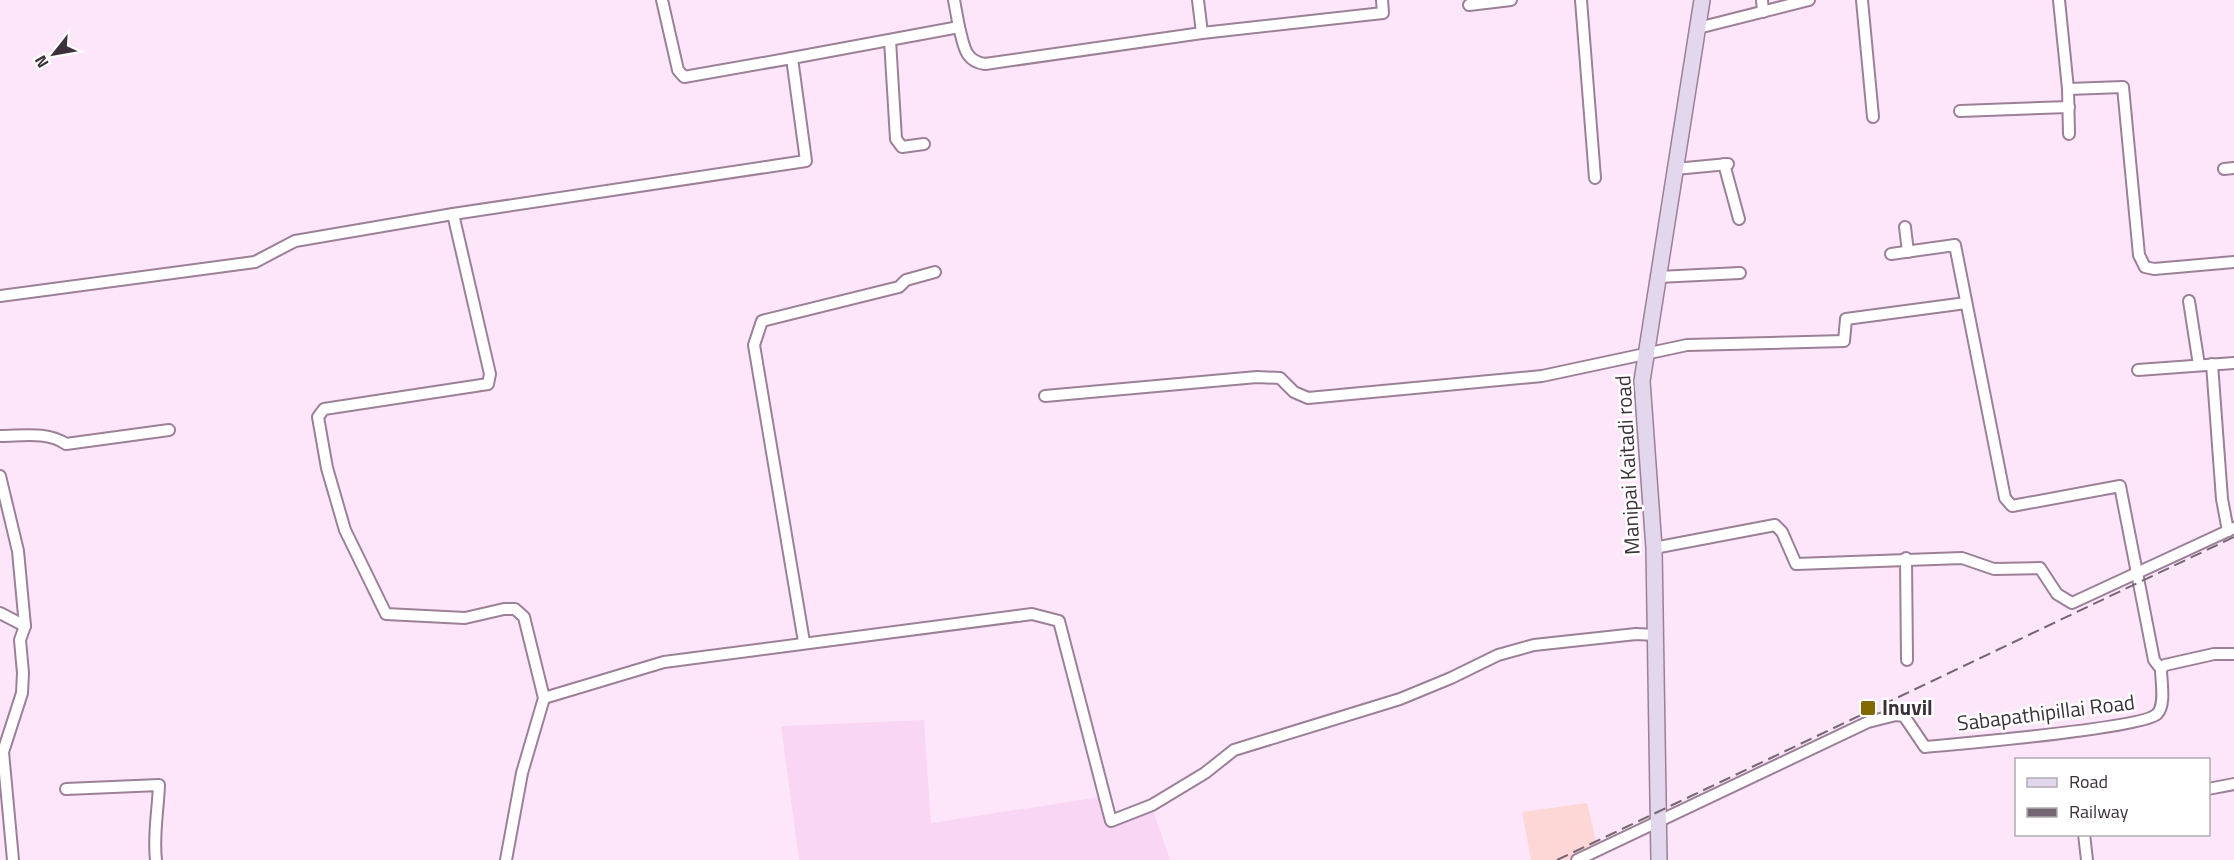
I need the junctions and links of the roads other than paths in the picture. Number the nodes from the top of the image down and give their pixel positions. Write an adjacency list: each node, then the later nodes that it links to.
1 (663, 0): 18 (street)
2 (954, 0): 14 (street)
3 (1198, 0): 16 (street)
4 (1382, 0): 16 (street)
5 (1511, 0): 12 (street)
6 (1581, 0): 26 (street)
7 (1702, 0): 15 (main road, Manipai Kaitadi road)
8 (1762, 0): 13 (street)
9 (1809, 0): 13 (street)
10 (1862, 0): 22 (street)
11 (2059, 0): 19 (street)
12 (1469, 4)
13 (1763, 12): 15 (street)
14 (959, 27): 16 (street); 17 (street)
15 (1698, 28): 25 (main road, Manipai Kaitadi road)
16 (1202, 33)
17 (890, 40): 18 (street); 24 (street)
18 (792, 58): 27 (street)
19 (2068, 89): 20 (street); 32 (street)
20 (2069, 107): 21 (street); 23 (street)
21 (1960, 111)
22 (1873, 117)
23 (2069, 134)
24 (924, 144)
25 (1675, 169): 28 (street); 35 (main road, Manipai Kaitadi road)
26 (1595, 178)
27 (453, 214): 36 (street); 59 (street)
28 (1739, 219)
29 (1905, 227): 30 (street)
30 (1908, 252): 31 (street); 38 (street)
31 (1892, 254)
32 (2234, 262)
33 (934, 272): 55 (street)
34 (1740, 273): 35 (street)
35 (1658, 277): 39 (main road, Manipai Kaitadi road)
36 (0, 296)
37 (2189, 301): 42 (street)
38 (1966, 303): 39 (street); 51 (street)
39 (1646, 356): 44 (street); 49 (main road, Manipai Kaitadi road)
40 (2234, 363): 41 (street)
41 (2212, 364): 42 (street); 48 (street)
42 (2199, 365): 43 (street)
43 (2138, 370)
44 (1045, 396)
45 (169, 430): 46 (street)
46 (0, 436)
47 (0, 476): 53 (street)
48 (2231, 530): 51 (street)
49 (1654, 548): 50 (street); 54 (main road, Manipai Kaitadi road)
50 (1906, 558): 51 (street); 57 (street)
51 (2136, 576): 58 (street)
52 (0, 613): 53 (street)
53 (25, 626): 65 (street)
54 (1656, 634): 55 (street); 63 (main road, Manipai Kaitadi road)
55 (804, 642): 59 (street)
56 (2234, 654): 58 (street)
57 (1907, 660)
58 (2161, 669): 63 (street, Sabapathipillai Road)
59 (544, 698): 67 (street)
60 (2234, 784): 62 (street)
61 (66, 789): 66 (street)
62 (2210, 789)
63 (1659, 820): 68 (street, Sabapathipillai Road); 69 (main road, Manipai Kaitadi road)
64 (2084, 836): 70 (street)
65 (13, 860)
66 (156, 860)
67 (506, 860)
68 (1577, 860)
69 (1659, 860)
70 (2086, 860)

